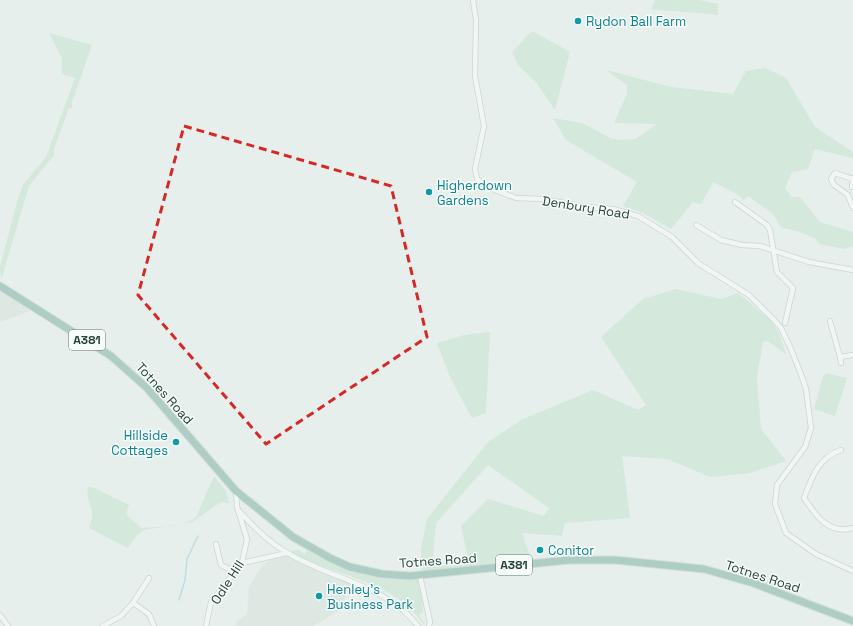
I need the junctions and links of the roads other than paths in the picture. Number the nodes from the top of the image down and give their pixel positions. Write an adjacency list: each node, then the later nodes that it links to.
1 (473, 0): 22 (street, Denbury Road)
2 (853, 179): 3 (street); 5 (street)
3 (852, 187)
4 (736, 202): 7 (street)
5 (853, 208)
6 (696, 224): 7 (street)
7 (774, 251): 8 (street); 11 (street)
8 (853, 270)
9 (0, 286): 16 (main road, Totnes Road / A381)
10 (830, 321): 13 (street)
11 (785, 323)
12 (853, 355): 13 (street)
13 (840, 356): 14 (street)
14 (841, 363)
15 (841, 450): 18 (street)
16 (236, 491): 17 (street, Odle Hill); 24 (main road, Totnes Road / A381)
17 (238, 510): 20 (street); 21 (street, Odle Hill)
18 (853, 528)
19 (216, 544): 23 (street)
20 (287, 553): 21 (street); 33 (street)
21 (242, 563): 23 (street, Odle Hill)
22 (853, 571)
23 (235, 572): 32 (street, Odle Hill)
24 (420, 576): 28 (main road, Totnes Road / A381); 34 (street)
25 (149, 578): 26 (street)
26 (133, 603): 30 (street); 31 (street)
27 (0, 616): 29 (street)
28 (853, 621)
29 (8, 626)
30 (103, 626)
31 (154, 626)
32 (206, 626)
33 (418, 626)
34 (429, 626)

